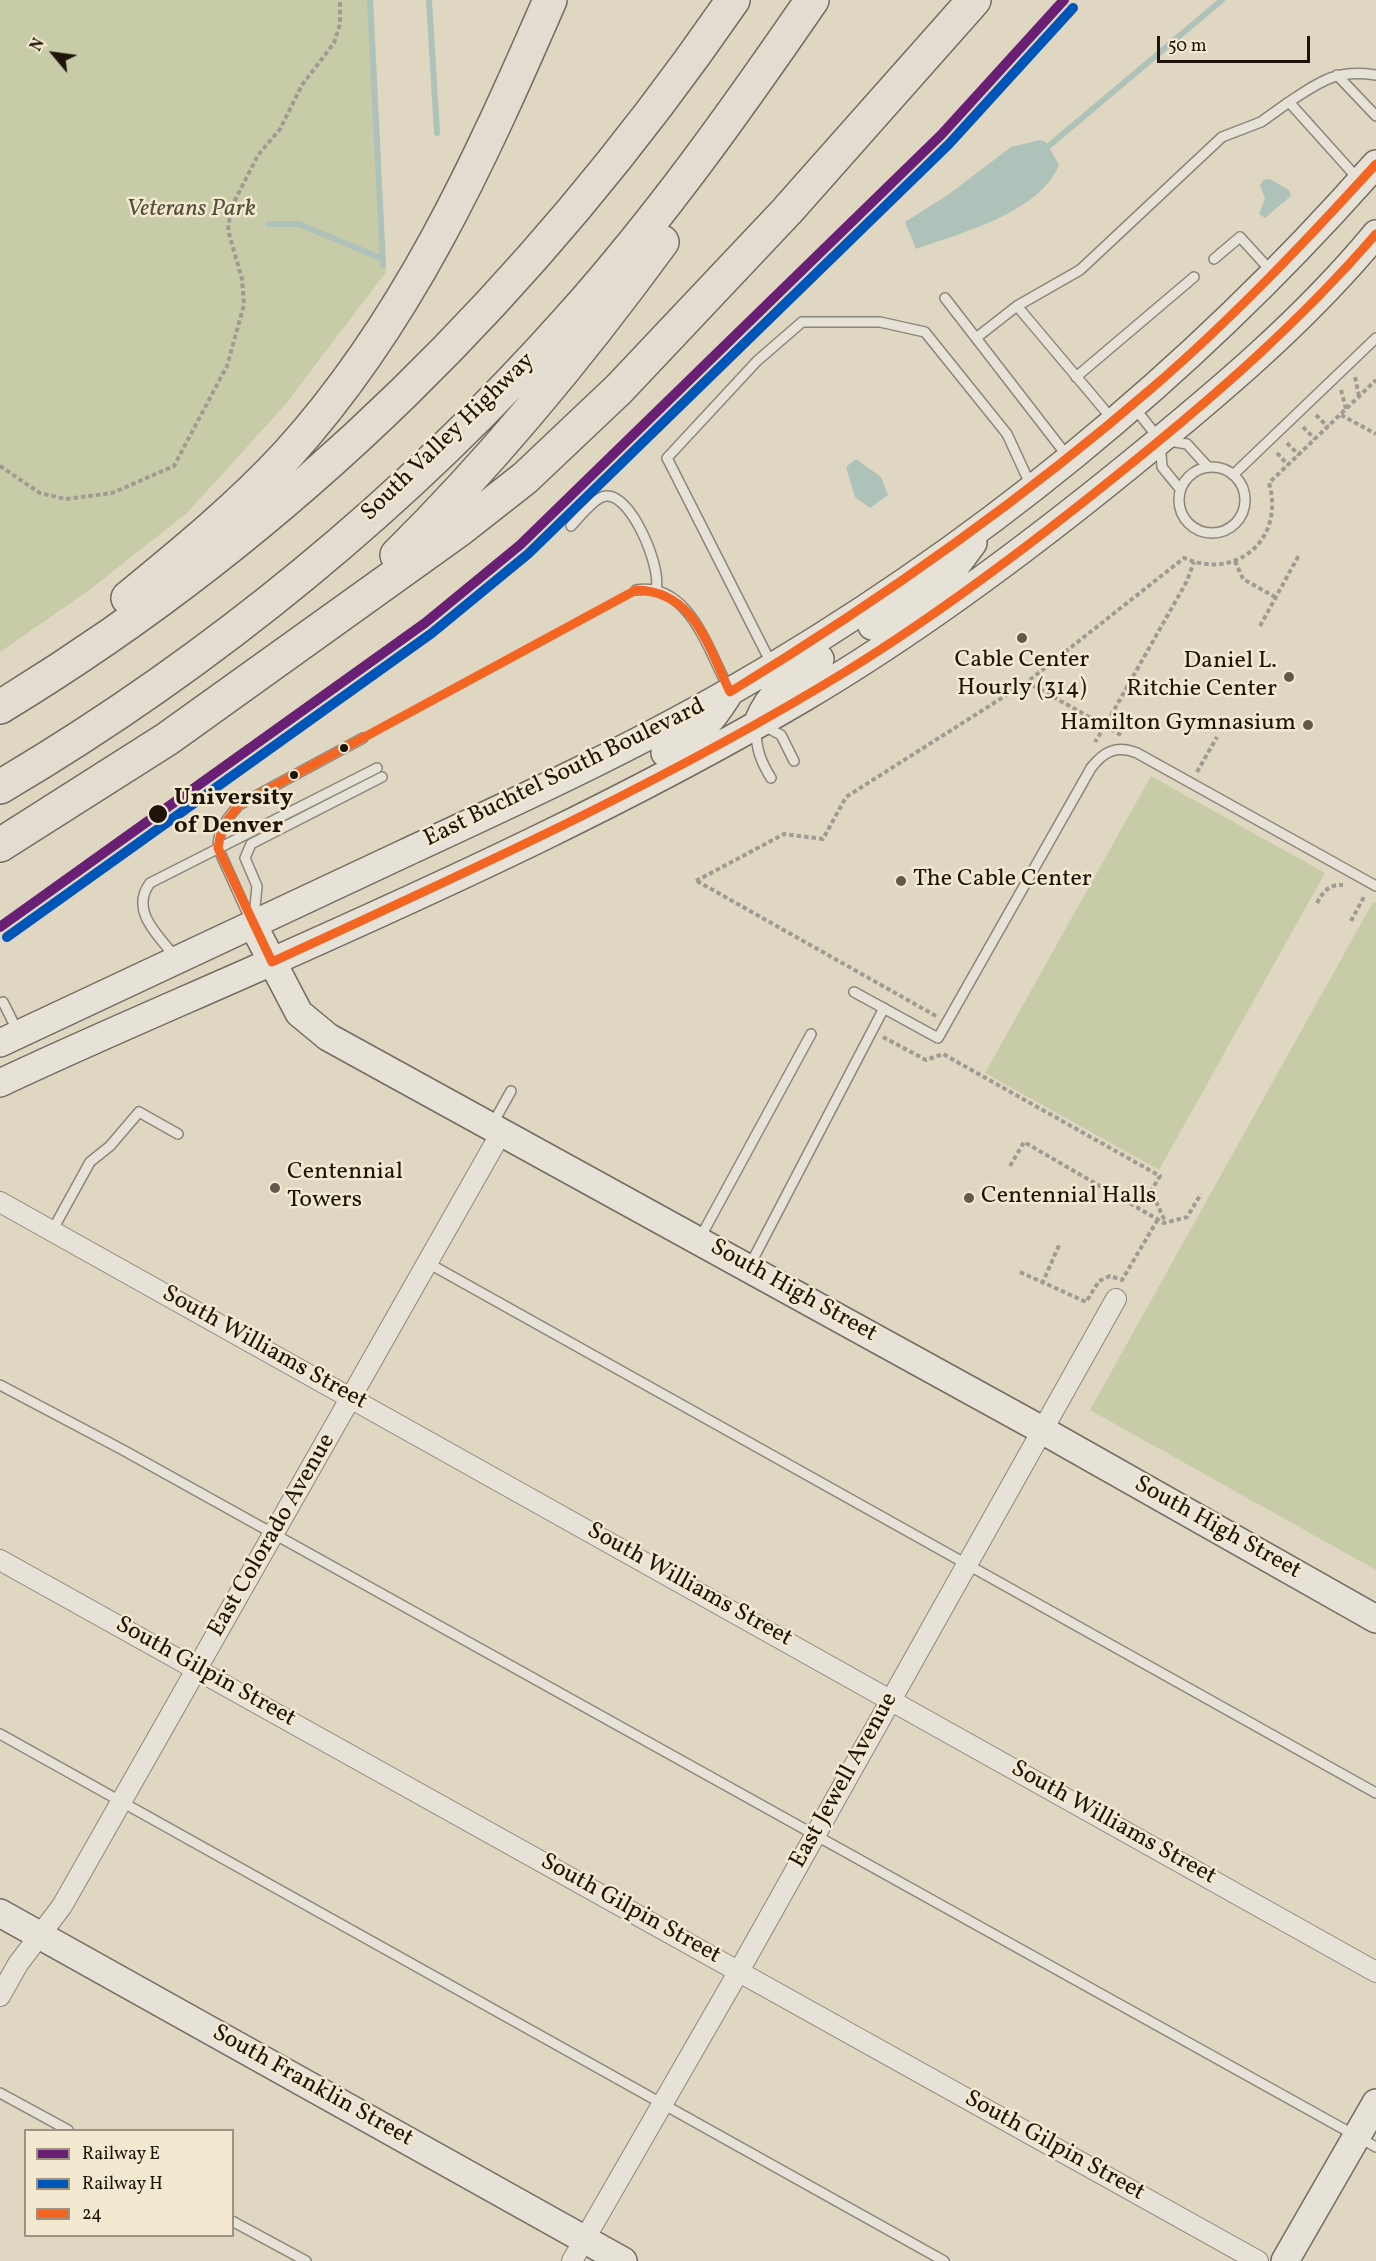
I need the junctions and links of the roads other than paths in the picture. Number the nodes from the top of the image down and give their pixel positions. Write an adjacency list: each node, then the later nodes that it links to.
1 (550, 0): 35 (highway)
2 (733, 0): 36 (highway)
3 (813, 0): 33 (highway); 43 (highway, South Valley Highway)
4 (967, 0): 6 (highway)
5 (974, 0): 6 (highway)
6 (928, 53): 33 (highway)
7 (1337, 75): 8 (lane); 9 (lane); 10 (lane)
8 (1376, 75)
9 (1289, 102): 11 (lane); 17 (lane)
10 (1376, 116)
11 (1368, 173): 14 (main road, East Buchtel South Boulevard)
12 (1376, 234): 22 (main road, East Buchtel South Boulevard)
13 (1214, 260): 14 (lane)
14 (1275, 275): 21 (main road, East Buchtel South Boulevard)
15 (1194, 277): 20 (lane)
16 (945, 298): 18 (lane)
17 (1017, 306): 18 (lane); 20 (lane)
18 (976, 338): 23 (lane)
19 (1376, 338): 25 (lane)
20 (1076, 377): 21 (lane)
21 (1124, 414): 22 (lane); 23 (main road, East Buchtel South Boulevard)
22 (1160, 440): 24 (lane); 27 (lane); 37 (main road, East Buchtel South Boulevard)
23 (1069, 459): 26 (main road, East Buchtel South Boulevard)
24 (1208, 467): 25 (lane); 27 (lane)
25 (1233, 475): 27 (lane)
26 (1032, 488): 28 (main road, East Buchtel South Boulevard); 32 (lane)
27 (1180, 489)
28 (990, 520): 32 (main road, East Buchtel South Boulevard); 37 (main road)
29 (571, 526): 30 (lane)
30 (656, 589): 31 (lane); 34 (lane)
31 (636, 590)
32 (773, 666): 34 (main road, East Buchtel South Boulevard)
33 (232, 692): 45 (highway)
34 (730, 692): 44 (main road); 48 (main road, East Buchtel South Boulevard)
35 (0, 698)
36 (0, 707)
37 (757, 724): 39 (lane); 42 (lane); 44 (main road, East Buchtel South Boulevard)
38 (363, 738): 46 (lane)
39 (794, 761)
40 (377, 768): 46 (lane)
41 (382, 777): 48 (lane)
42 (771, 778)
43 (0, 788)
44 (568, 823): 50 (main road, East Buchtel South Boulevard)
45 (0, 845)
46 (218, 848): 48 (lane); 49 (lane)
47 (1376, 886): 53 (lane)
48 (253, 925): 49 (main road, East Buchtel South Boulevard); 50 (main road, South High Street)
49 (177, 960): 55 (main road, East Buchtel South Boulevard)
50 (272, 962): 56 (main road, East Buchtel South Boulevard); 58 (main road, South High Street)
51 (854, 992): 53 (lane)
52 (3, 1002): 55 (lane)
53 (884, 1008): 64 (lane)
54 (811, 1034): 62 (lane)
55 (10, 1038)
56 (0, 1083)
57 (511, 1091): 58 (lane)
58 (496, 1130): 62 (main road, South High Street); 63 (street, East Colorado Avenue)
59 (178, 1134): 61 (lane)
60 (0, 1202): 61 (street, South Williams Street)
61 (52, 1231): 67 (street, South Williams Street)
62 (699, 1240): 64 (main road, South High Street)
63 (428, 1263): 67 (street, East Colorado Avenue); 71 (lane)
64 (749, 1267): 68 (main road, South High Street)
65 (1116, 1299): 68 (street, East Jewell Avenue)
66 (0, 1385): 69 (lane)
67 (351, 1398): 69 (street, East Colorado Avenue); 74 (street, South Williams Street)
68 (1042, 1430): 71 (street, East Jewell Avenue); 72 (main road, South High Street)
69 (274, 1534): 73 (street, East Colorado Avenue); 78 (lane)
70 (0, 1560): 73 (street, South Gilpin Street)
71 (966, 1564): 74 (street, East Jewell Avenue); 76 (lane)
72 (1376, 1618)
73 (197, 1669): 77 (street, East Colorado Avenue); 81 (street, South Gilpin Street)
74 (891, 1698): 78 (street, East Jewell Avenue); 82 (street, South Williams Street)
75 (0, 1734): 77 (lane)
76 (1376, 1793)
77 (122, 1801): 80 (street, East Colorado Avenue); 86 (lane)
78 (814, 1835): 81 (street, East Jewell Avenue); 88 (lane)
79 (0, 1913): 80 (main road, South Franklin Street)
80 (40, 1935): 83 (street, East Colorado Avenue); 90 (main road, South Franklin Street)
81 (739, 1971): 86 (street, East Jewell Avenue); 94 (street, South Gilpin Street)
82 (1376, 1972)
83 (0, 1996)
84 (0, 2093): 87 (lane)
85 (1376, 2103): 88 (main road)
86 (663, 2105): 90 (street, East Jewell Avenue); 93 (lane)
87 (66, 2129)
88 (1367, 2142): 95 (main road)
89 (234, 2222): 91 (lane)
90 (579, 2250): 92 (main road, South Franklin Street)
91 (306, 2261)
92 (623, 2261)
93 (944, 2261)
94 (1258, 2261)
95 (1285, 2261)

